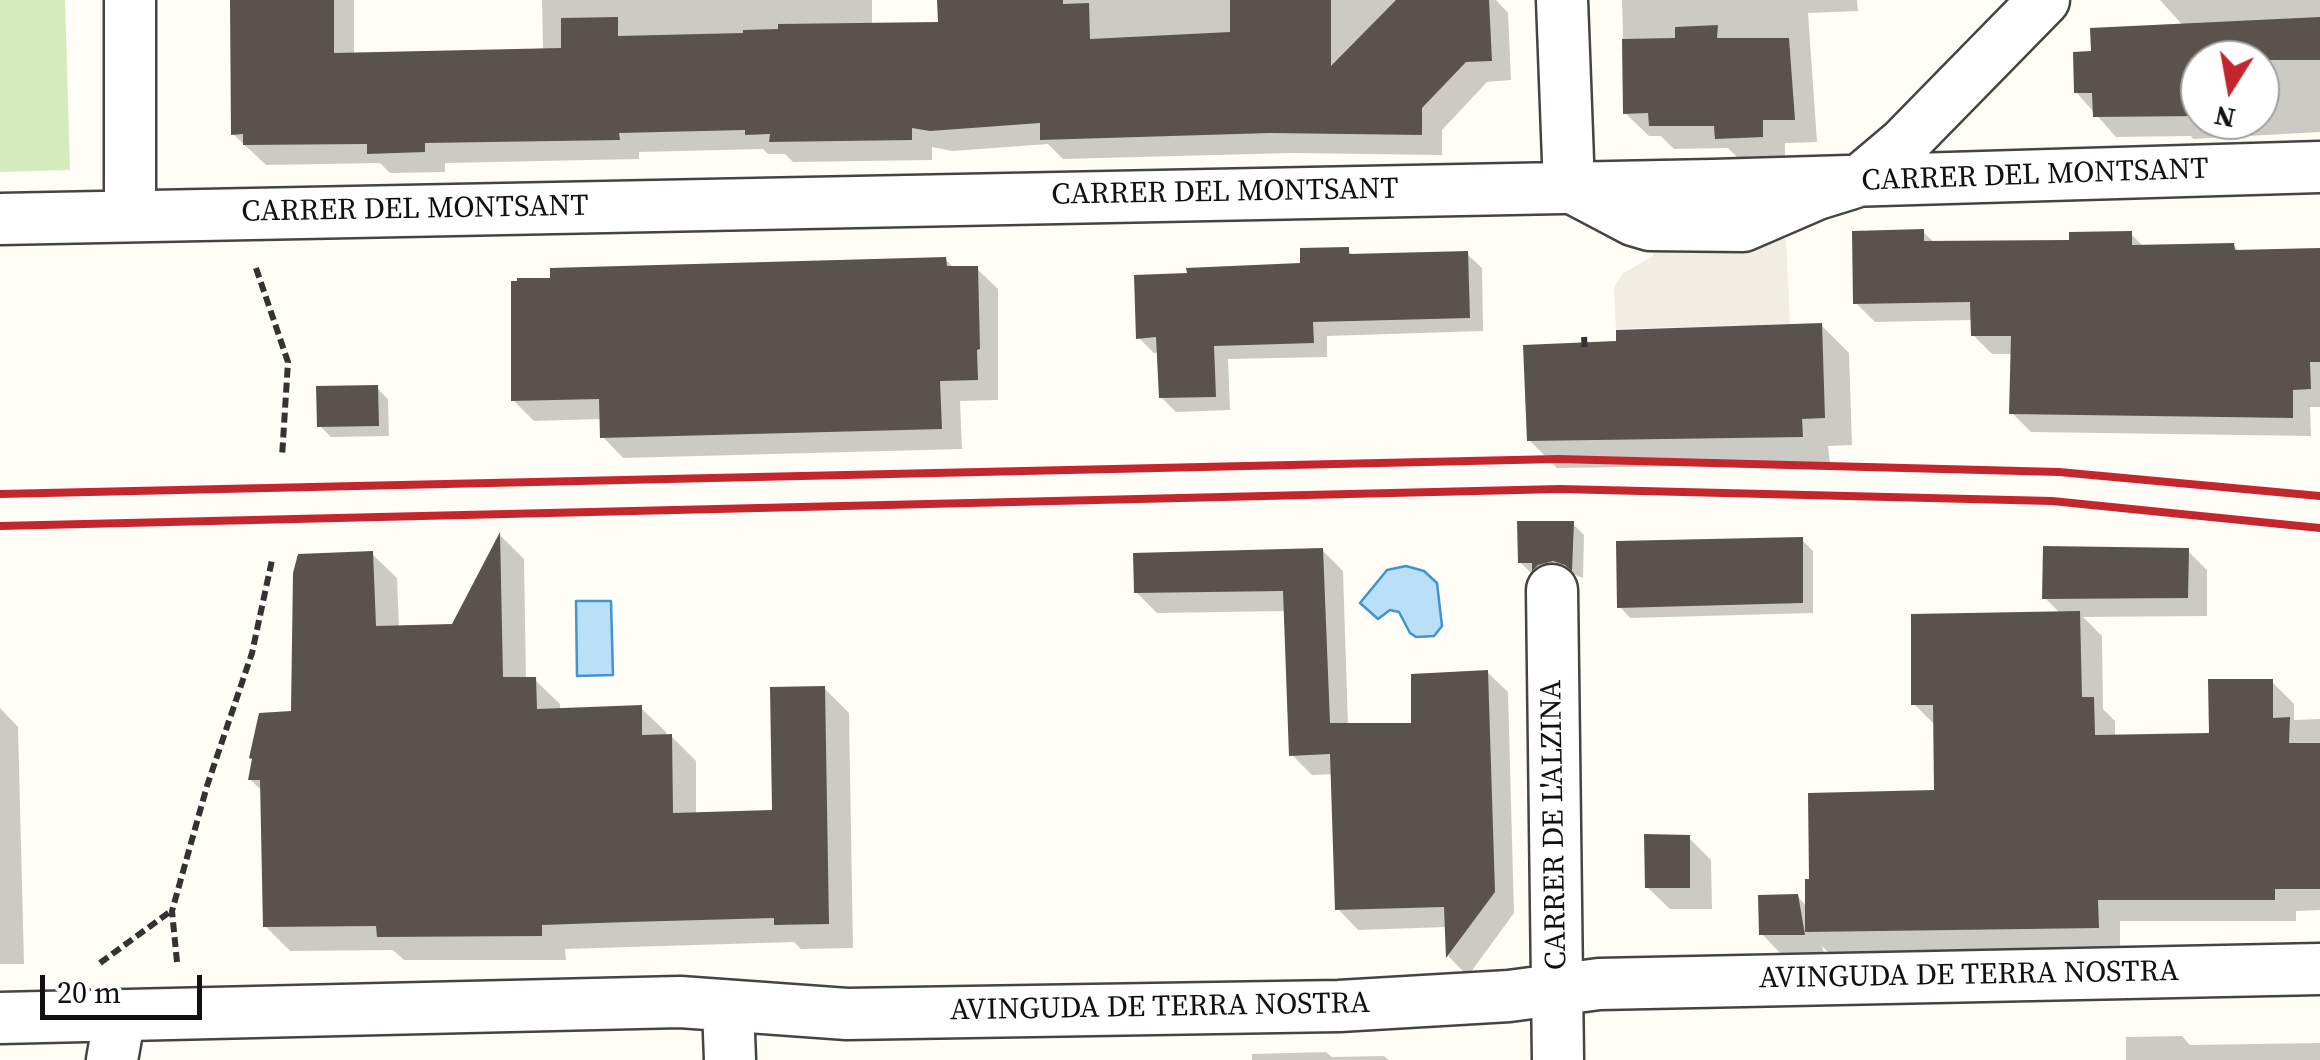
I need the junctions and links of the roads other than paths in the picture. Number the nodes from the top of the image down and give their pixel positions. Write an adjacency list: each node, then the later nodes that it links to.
1 (130, 0): 7 (street)
2 (1562, 0): 6 (street)
3 (2044, 0): 5 (street)
4 (2320, 167): 5 (street, CARRER DEL MONTSANT)
5 (1859, 182): 6 (street)
6 (1570, 187): 7 (street, CARRER DEL MONTSANT)
7 (130, 215): 8 (street, CARRER DEL MONTSANT)
8 (0, 219)
9 (1552, 590): 11 (street, CARRER DE L'ALZINA)
10 (2320, 969): 11 (street, AVINGUDA DE TERRA NOSTRA)
11 (1557, 989): 12 (street, AVINGUDA DE TERRA NOSTRA); 16 (street, CARRER DE L'ALZINA)
12 (728, 1006): 14 (street, AVINGUDA DE TERRA NOSTRA); 15 (street)
13 (0, 1018): 14 (street, AVINGUDA DE TERRA NOSTRA)
14 (116, 1038)
15 (730, 1060)
16 (1558, 1060)

